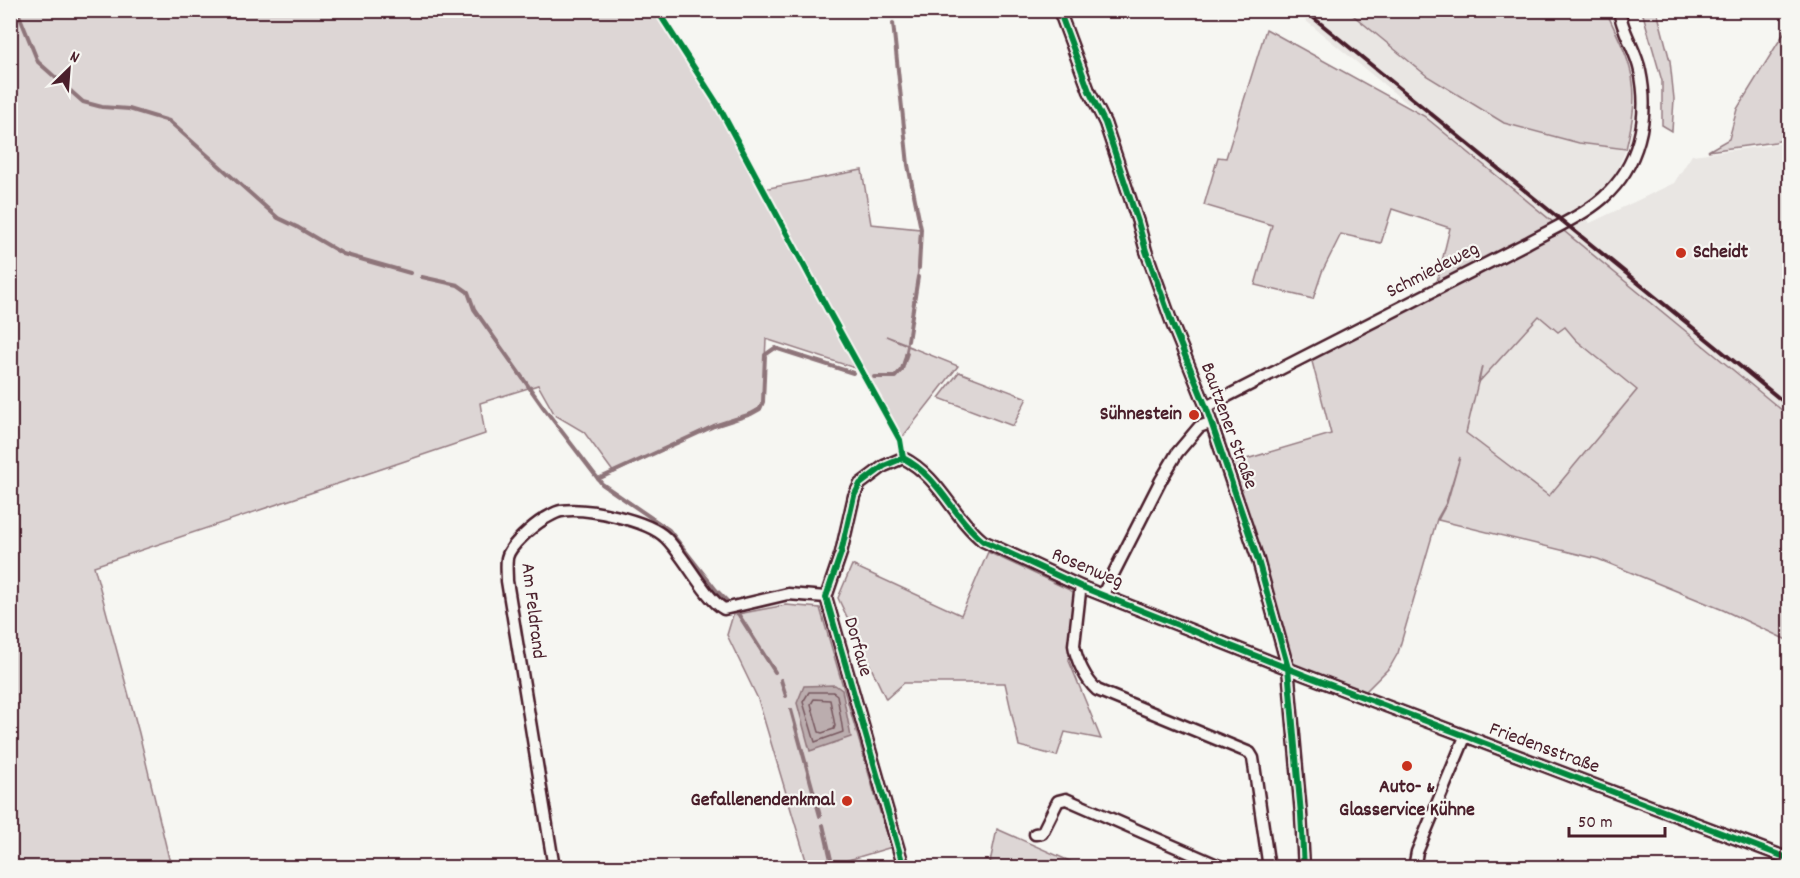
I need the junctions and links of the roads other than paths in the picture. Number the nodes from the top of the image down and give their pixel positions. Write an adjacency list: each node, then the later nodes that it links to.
1 (1059, 10): 3 (street, Bautzener Straße)
2 (1618, 10): 3 (street, Schmiedeweg)
3 (1206, 407): 4 (street, Bautzener Straße)
4 (1210, 423): 7 (street); 9 (street, Bautzener Straße)
5 (903, 458): 6 (street, Rosenweg); 8 (street, Dorfaue)
6 (1082, 587): 7 (street, Rosenweg); 16 (street, Rosenweg)
7 (1103, 594): 9 (street, Rosenweg)
8 (826, 597): 13 (street, Am Feldrand); 14 (street, Dorfaue)
9 (1288, 668): 10 (street, Friedensstraße); 17 (street, Bautzener Straße)
10 (1465, 737): 12 (street, Friedensstraße); 18 (street)
11 (1035, 834): 15 (street)
12 (1790, 859)
13 (554, 867)
14 (904, 867)
15 (1224, 867)
16 (1269, 867)
17 (1304, 867)
18 (1414, 867)

